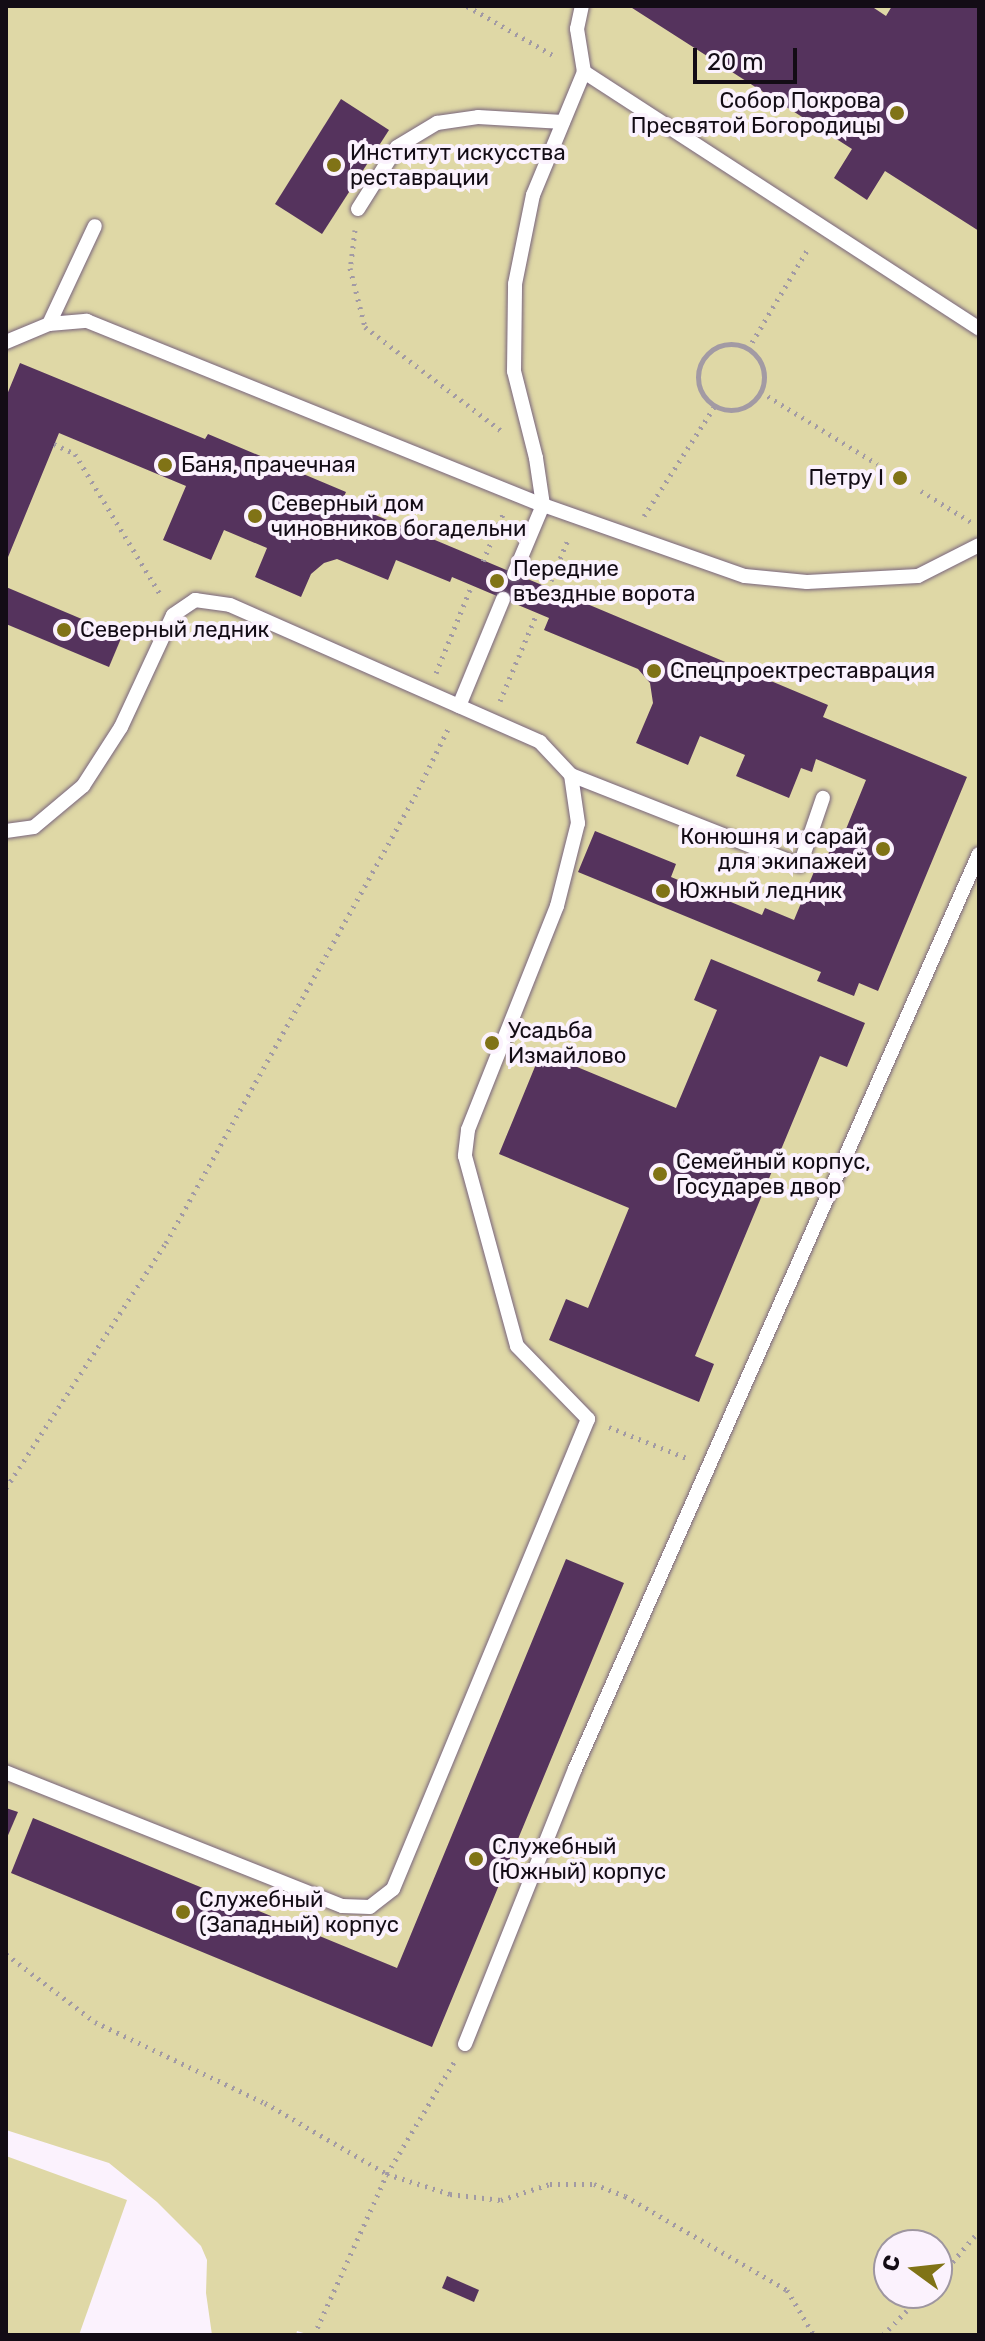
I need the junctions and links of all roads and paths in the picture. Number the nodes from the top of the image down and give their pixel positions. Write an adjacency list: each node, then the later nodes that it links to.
1 (467, 6): 3 (path)
2 (582, 6): 3 (lane)
3 (584, 72): 4 (lane); 7 (lane)
4 (563, 122): 5 (lane); 15 (lane)
5 (358, 209): 15 (path)
6 (95, 226): 8 (lane)
7 (822, 227): 9 (lane); 11 (path)
8 (49, 324): 10 (lane); 18 (lane)
9 (979, 329)
10 (6, 342)
11 (748, 349): 12 (path); 13 (path)
12 (761, 392): 13 (path); 16 (path)
13 (715, 406): 22 (path)
14 (54, 444): 30 (path)
15 (536, 458): 19 (lane)
16 (877, 464)
17 (921, 491): 21 (path)
18 (512, 492): 19 (lane); 24 (path)
19 (543, 505): 20 (lane); 25 (lane)
20 (578, 515): 22 (lane); 27 (path)
21 (979, 527)
22 (632, 534): 23 (lane)
23 (979, 545)
24 (483, 561)
25 (514, 574)
26 (472, 585): 31 (path)
27 (548, 588)
28 (503, 599): 32 (lane)
29 (537, 613): 33 (path)
30 (173, 615): 31 (lane); 36 (lane)
31 (428, 692): 32 (lane)
32 (459, 706): 33 (lane); 40 (path)
33 (492, 720): 34 (lane)
34 (571, 775): 35 (lane); 38 (lane)
35 (823, 798)
36 (6, 831)
37 (979, 854): 39 (lane)
38 (588, 1419): 39 (path); 41 (lane)
39 (708, 1467): 43 (lane)
40 (6, 1488)
41 (6, 1772)
42 (6, 1954): 44 (path)
43 (465, 2044): 44 (path)
44 (387, 2174): 48 (path); 49 (path)
45 (979, 2231): 46 (path)
46 (953, 2261)
47 (908, 2309): 50 (path)
48 (314, 2335)
49 (814, 2335)
50 (883, 2335)

